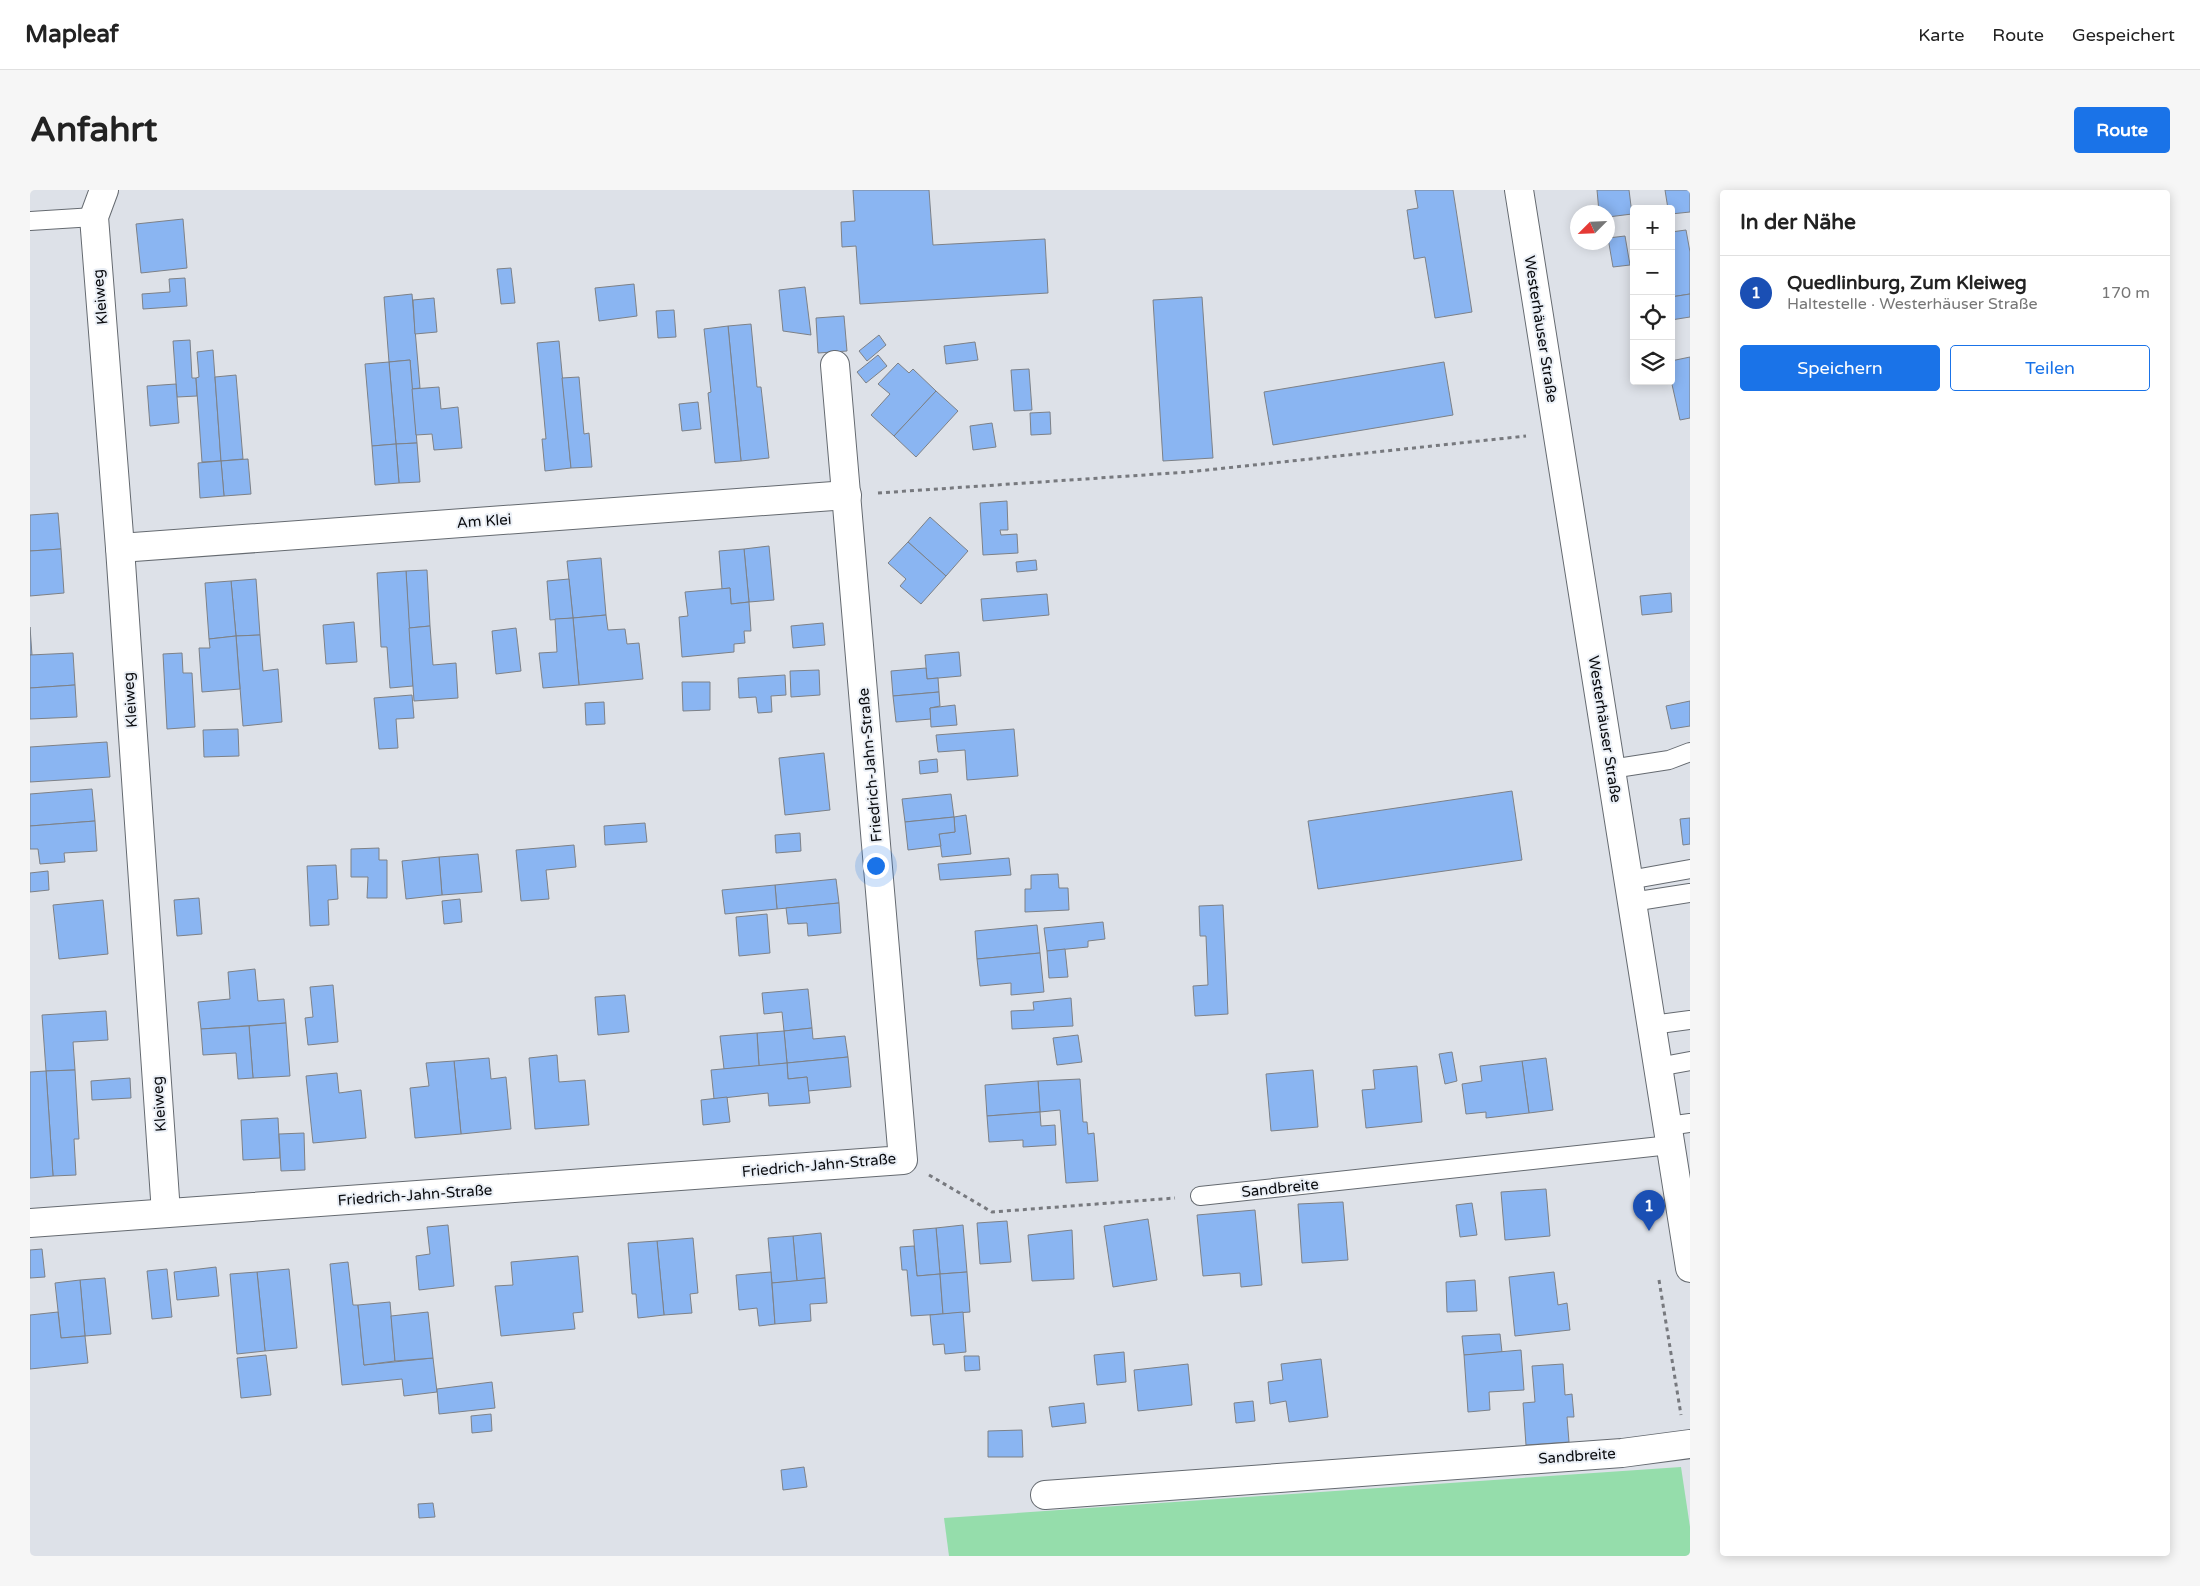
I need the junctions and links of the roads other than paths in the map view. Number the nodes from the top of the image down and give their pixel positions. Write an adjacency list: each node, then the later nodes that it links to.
1 (104, 190): 3 (street, Kleiweg)
2 (1519, 190): 9 (street, Westerhäuser Straße)
3 (94, 217): 4 (lane); 7 (street, Kleiweg)
4 (30, 221)
5 (835, 365): 6 (street, Friedrich-Jahn-Straße)
6 (847, 495): 7 (street, Am Klei); 19 (street, Friedrich-Jahn-Straße)
7 (120, 548): 19 (street, Kleiweg)
8 (1690, 752): 9 (lane)
9 (1611, 769): 11 (street, Westerhäuser Straße)
10 (1690, 869): 11 (lane)
11 (1630, 891): 12 (lane); 14 (street, Westerhäuser Straße)
12 (1690, 893)
13 (1690, 1020): 14 (lane)
14 (1652, 1025): 16 (street, Westerhäuser Straße)
15 (1690, 1061): 16 (lane)
16 (1658, 1067): 17 (street, Westerhäuser Straße)
17 (1676, 1131): 18 (lane, Sandbreite); 21 (street, Westerhäuser Straße)
18 (1200, 1196)
19 (166, 1213): 20 (street, Friedrich-Jahn-Straße)
20 (30, 1223)
21 (1687, 1228): 22 (street, Westerhäuser Straße)
22 (1690, 1268)
23 (1690, 1444): 24 (street, Sandbreite)
24 (1045, 1495)

